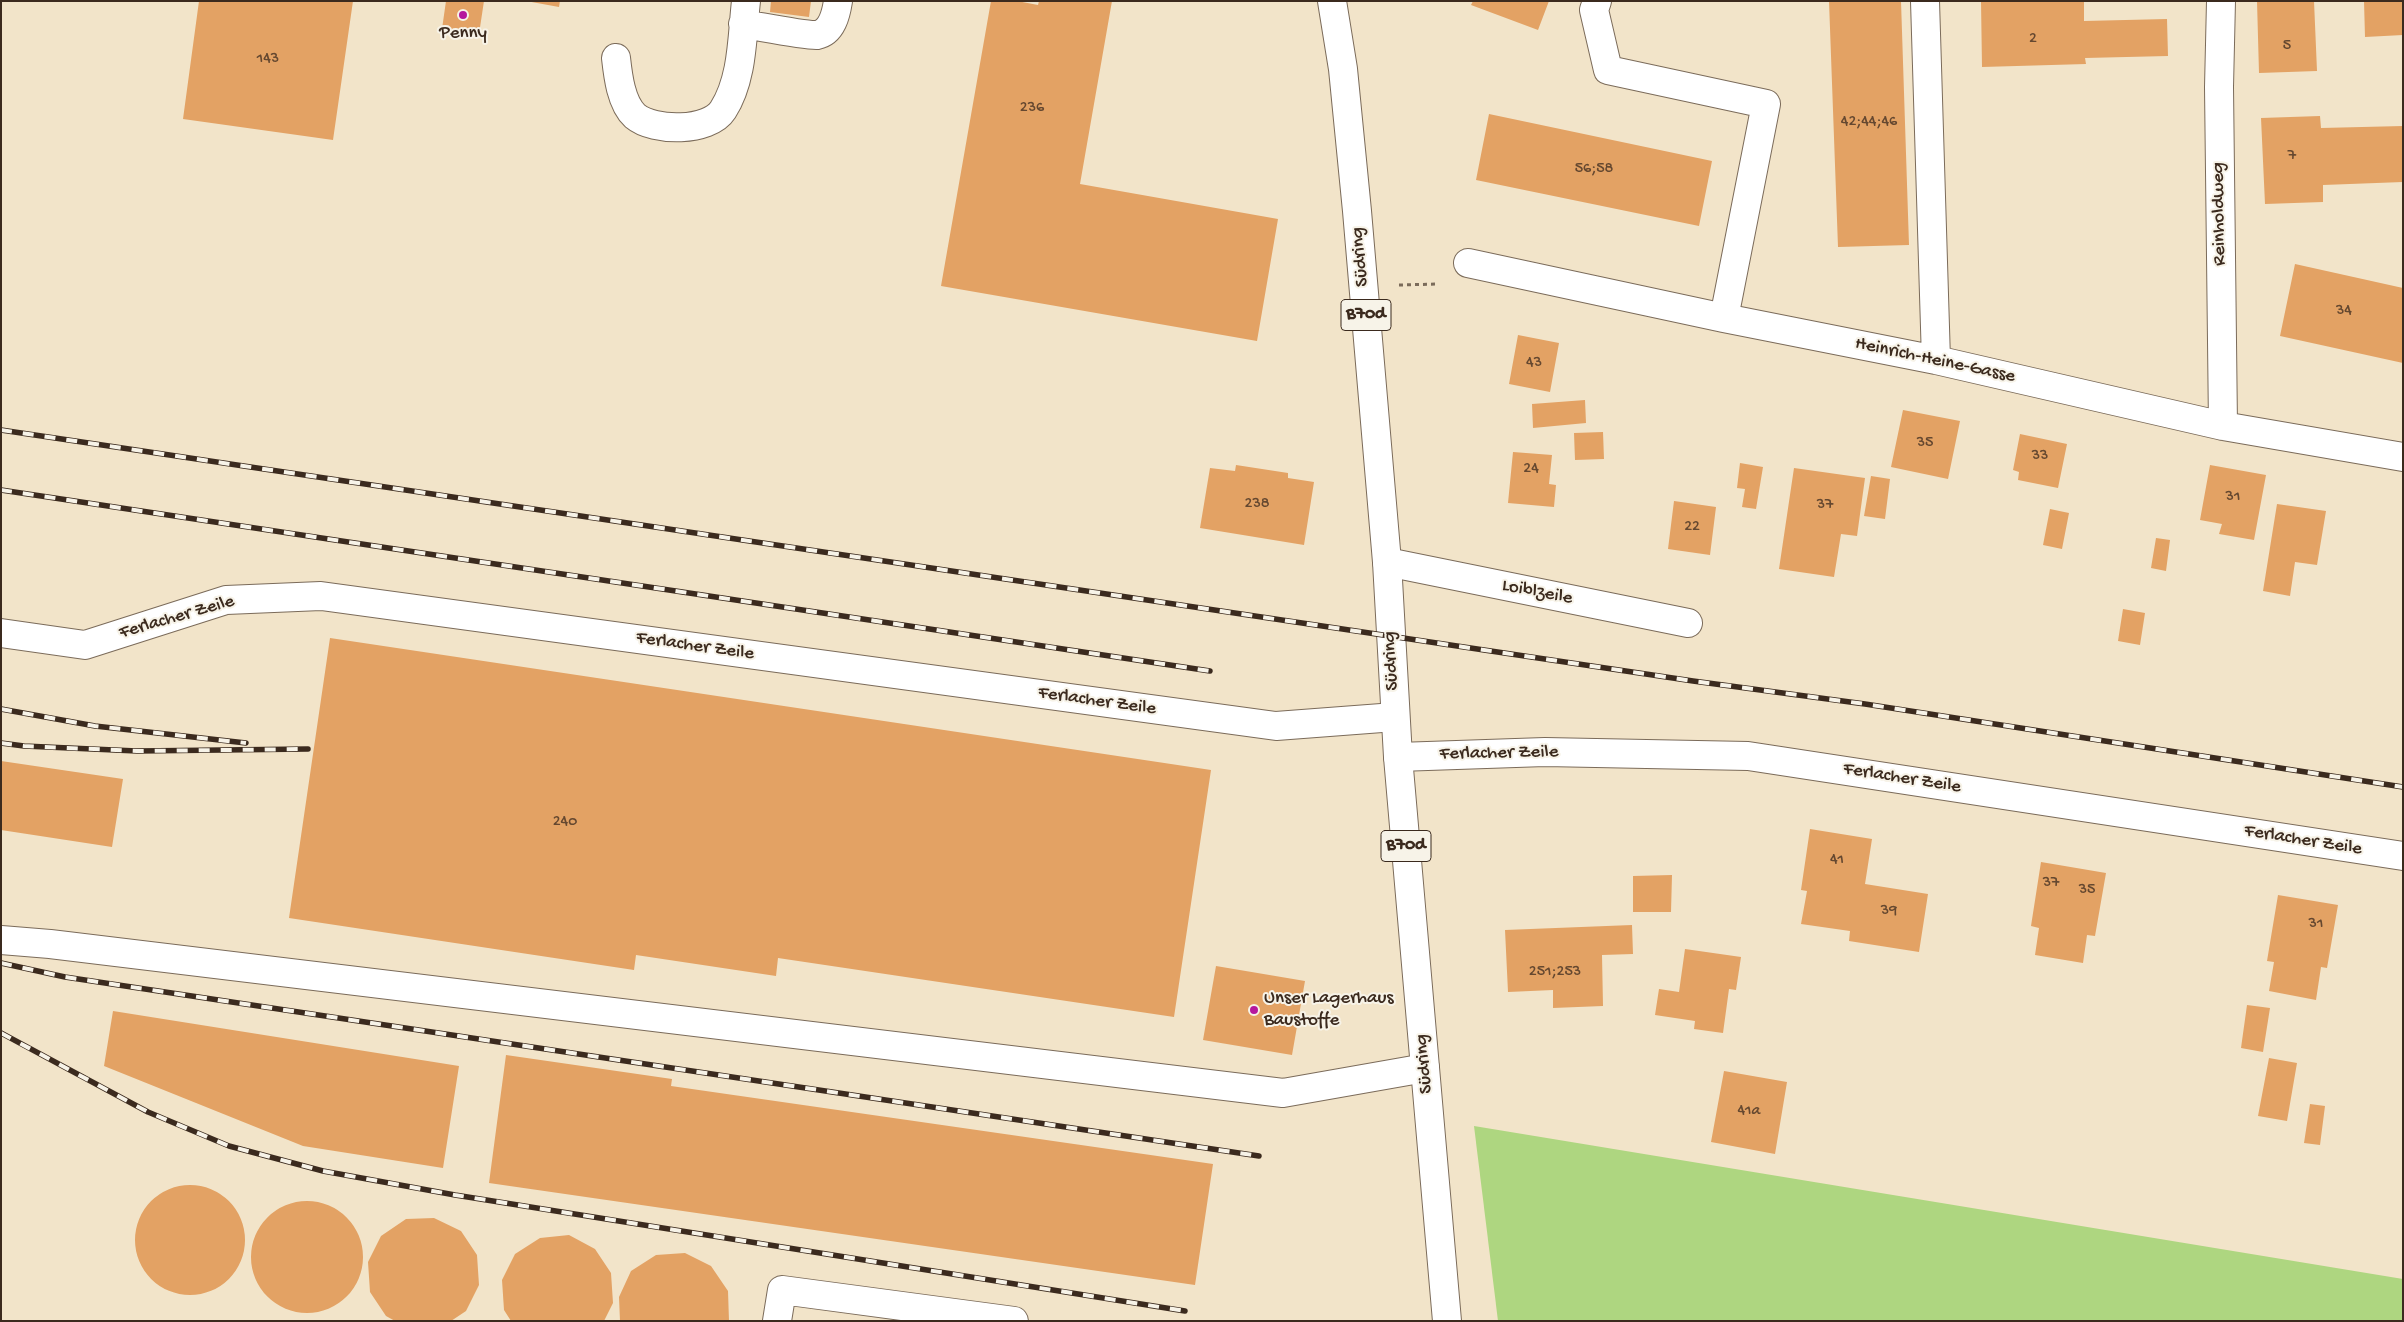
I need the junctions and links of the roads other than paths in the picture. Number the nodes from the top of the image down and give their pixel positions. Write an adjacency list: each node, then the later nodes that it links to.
1 (838, 1): 6 (street)
2 (1332, 1): 13 (street, Südring / B70d)
3 (1597, 1): 9 (street)
4 (1925, 1): 10 (street)
5 (2221, 1): 11 (street, Reinholdweg)
6 (745, 13): 7 (street)
7 (616, 58)
8 (1468, 263): 9 (street, Heinrich-Heine-Gasse)
9 (1724, 318): 10 (street, Heinrich-Heine-Gasse)
10 (1936, 360): 11 (street, Heinrich-Heine-Gasse)
11 (2223, 426): 12 (street, Heinrich-Heine-Gasse)
12 (2403, 457)
13 (1386, 562): 14 (street, Loiblzeile); 16 (street, Südring / B70d)
14 (1688, 623)
15 (1, 633): 16 (street, Ferlacher Zeile)
16 (1395, 718): 17 (street, Südring / B70d)
17 (1398, 756): 18 (street, Ferlacher Zeile); 20 (street, Südring / B70d)
18 (2403, 856)
19 (1, 940): 20 (street)
20 (1425, 1068): 23 (street, Südring / B70d)
21 (777, 1321): 22 (street)
22 (1014, 1321)
23 (1447, 1321)

